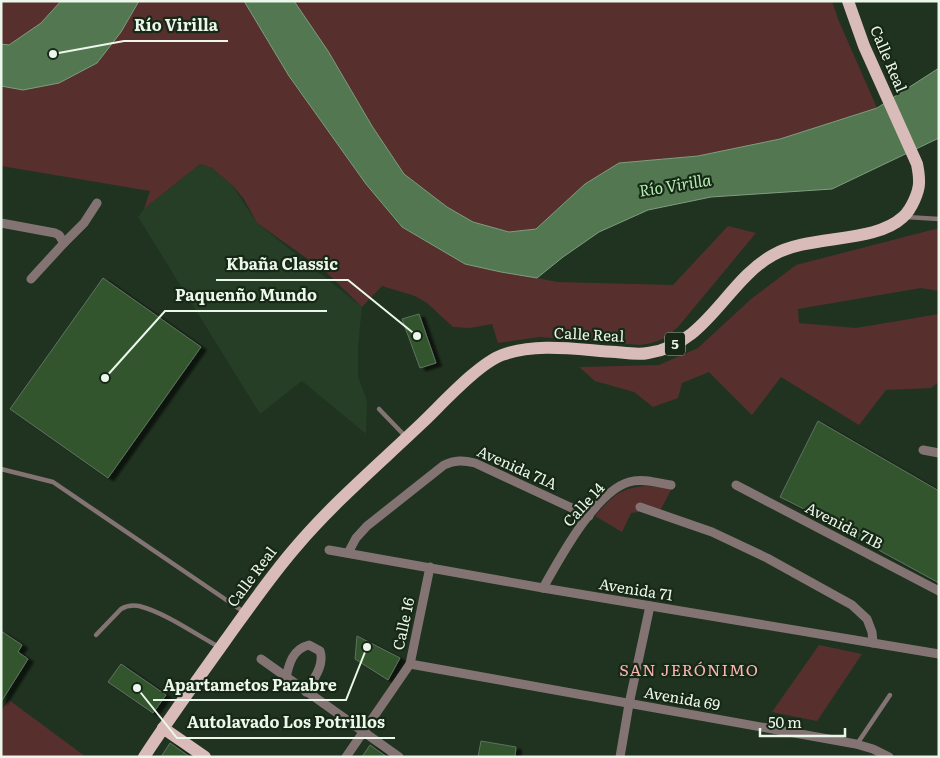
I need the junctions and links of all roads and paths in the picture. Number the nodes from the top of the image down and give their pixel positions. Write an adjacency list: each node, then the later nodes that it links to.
1 (848, 1): 3 (main road, Calle Real)
2 (97, 203): 6 (street)
3 (904, 216): 4 (lane); 9 (main road, Calle Real / 5)
4 (939, 219)
5 (1, 222): 6 (street)
6 (64, 243): 7 (street)
7 (31, 279)
8 (379, 409): 9 (lane)
9 (407, 438): 23 (main road, Calle Real / 5)
10 (923, 450): 11 (street)
11 (939, 453)
12 (1, 469): 23 (lane)
13 (671, 485): 16 (street, Calle 14)
14 (736, 485): 21 (street, Avenida 71B)
15 (640, 507): 25 (street)
16 (589, 516): 18 (street, Avenida 71A); 20 (street, Calle 14)
17 (329, 550): 18 (street, Avenida 71)
18 (348, 553): 19 (street, Avenida 71)
19 (430, 567): 20 (street, Avenida 71); 29 (street, Calle 16)
20 (543, 588): 22 (street, Avenida 71)
21 (939, 591)
22 (650, 606): 25 (street, Avenida 71); 33 (street)
23 (245, 613): 26 (main road, Calle Real / 5)
24 (96, 635): 26 (lane)
25 (873, 643): 27 (street, Avenida 71)
26 (220, 648): 34 (main road, Calle Real / 5)
27 (939, 654)
28 (261, 659): 30 (street)
29 (410, 664): 33 (street, Avenida 69); 35 (street, Calle 16)
30 (286, 678): 31 (street); 31 (street)
31 (306, 692): 35 (street)
32 (890, 695): 36 (lane)
33 (629, 704): 36 (street, Avenida 69); 41 (street)
34 (163, 728): 37 (main road, Calle Real); 38 (main road)
35 (364, 732): 39 (street, Calle 16); 40 (street)
36 (856, 744): 42 (street, Avenida 69)
37 (142, 757)
38 (205, 757)
39 (346, 757)
40 (399, 757)
41 (620, 757)
42 (888, 757)

